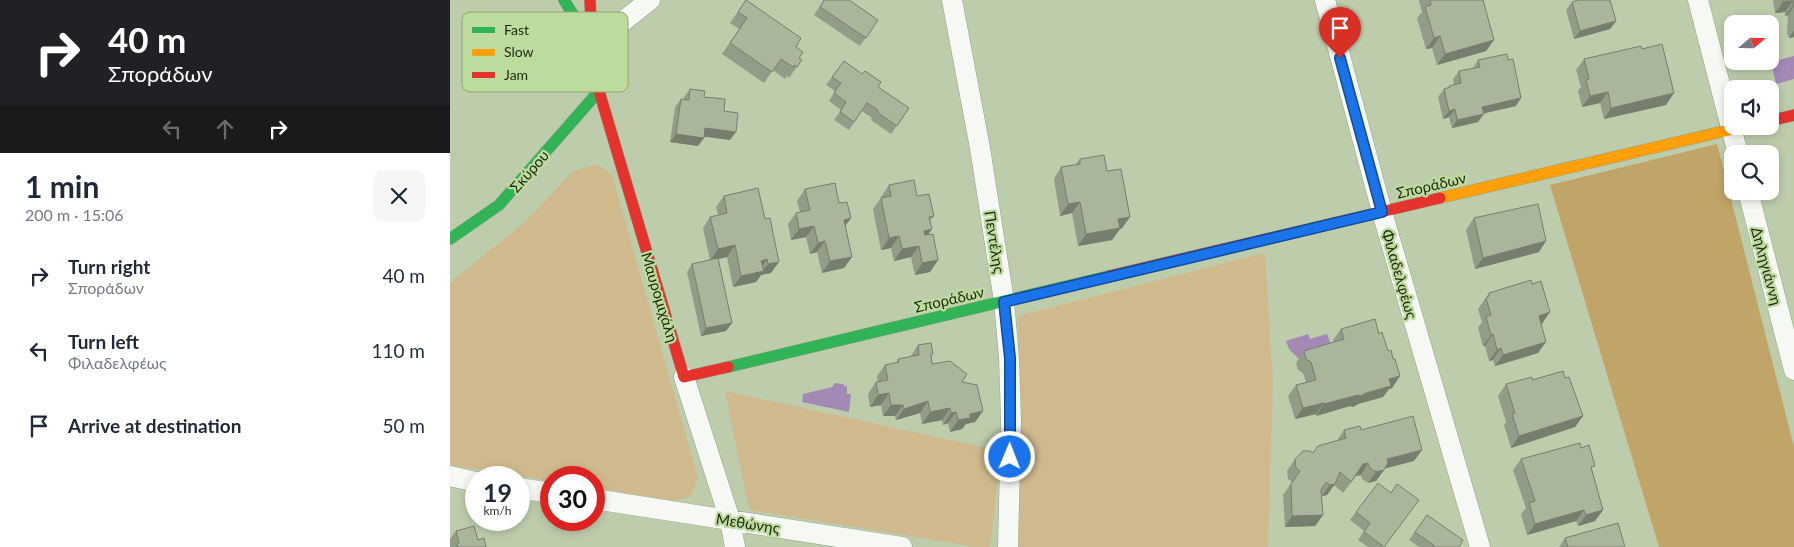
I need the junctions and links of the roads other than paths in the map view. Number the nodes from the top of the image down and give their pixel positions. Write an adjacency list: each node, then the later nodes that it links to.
1 (564, 0): 6 (street, Μαυρομιχάλη)
2 (650, 0): 7 (street)
3 (952, 0): 17 (street, Πεντέλης)
4 (1325, 0): 15 (street, Φιλαδελφέως)
5 (1698, 0): 8 (street)
6 (571, 12)
7 (628, 17)
8 (1724, 81)
9 (597, 92): 16 (street, Σκύρου)
10 (598, 92): 19 (street, Μαυρομιχάλη)
11 (1794, 115): 12 (street)
12 (1779, 118)
13 (1724, 132): 15 (street, Σποράδων)
14 (1750, 200): 18 (street, Δηληγιάννη)
15 (1382, 212): 17 (street, Σποράδων); 27 (street, Φιλαδελφέως)
16 (450, 240)
17 (1004, 302): 19 (street, Σποράδων); 26 (street, Πεντέλης)
18 (1794, 370)
19 (684, 377): 23 (street, Μαυρομιχάλη)
20 (450, 476): 21 (street)
21 (465, 479)
22 (605, 501): 23 (street, Μεθώνης)
23 (730, 520): 24 (street, Μαυρομιχάλη); 25 (street, Μεθώνης)
24 (735, 547)
25 (902, 547)
26 (1008, 547)
27 (1480, 547)

